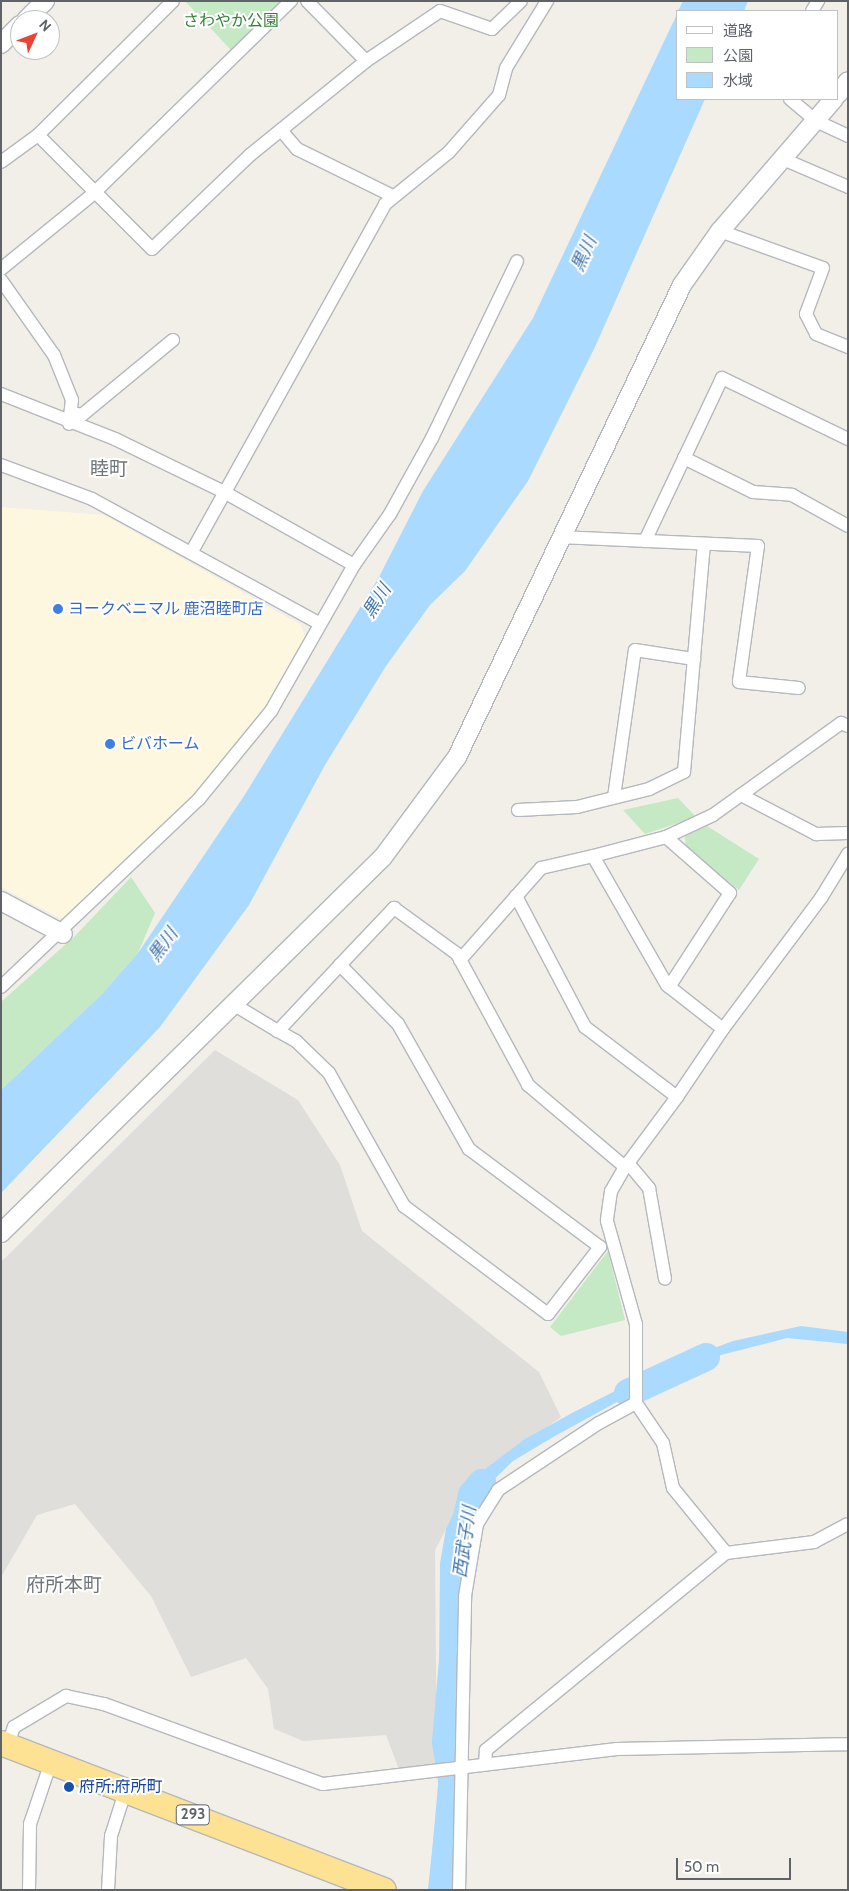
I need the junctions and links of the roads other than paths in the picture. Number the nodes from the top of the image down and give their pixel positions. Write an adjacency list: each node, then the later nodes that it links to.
1 (45, 1): 8 (street)
2 (173, 1): 16 (street)
3 (290, 1): 21 (street)
4 (307, 1): 9 (street)
5 (521, 1): 7 (street)
6 (547, 1): 22 (street)
7 (438, 6): 9 (street)
8 (36, 10)
9 (366, 61): 15 (street)
10 (848, 81): 11 (street)
11 (839, 93)
12 (791, 100): 14 (street)
13 (833, 100): 14 (street)
14 (816, 121): 17 (street); 18 (street)
15 (281, 130): 21 (street); 22 (street)
16 (38, 135): 19 (street); 21 (street)
17 (848, 136)
18 (783, 159): 20 (street); 23 (street)
19 (1, 162)
20 (848, 187)
21 (93, 194): 25 (street)
22 (393, 196): 34 (street)
23 (720, 231): 28 (street); 36 (street)
24 (518, 262): 40 (street)
25 (1, 269)
26 (1, 280): 30 (street)
27 (174, 340): 30 (street)
28 (848, 347)
29 (1, 394): 30 (street)
30 (71, 418): 34 (street)
31 (848, 439): 32 (street)
32 (684, 458): 35 (street); 37 (street)
33 (1, 465): 39 (street)
34 (224, 492): 39 (street); 40 (street)
35 (848, 526)
36 (560, 537): 37 (street); 61 (street)
37 (645, 541): 38 (street)
38 (704, 544): 42 (street); 43 (street)
39 (191, 553): 41 (street)
40 (354, 565): 41 (street)
41 (320, 624): 56 (street)
42 (694, 660): 46 (street); 46 (street)
43 (799, 688)
44 (848, 726): 45 (street)
45 (741, 795): 48 (street); 49 (street)
46 (614, 798): 47 (street)
47 (518, 810)
48 (848, 833)
49 (666, 838): 51 (street); 60 (street)
50 (848, 854): 53 (street)
51 (593, 856): 54 (street); 60 (street)
52 (848, 875): 53 (street)
53 (832, 880): 62 (street)
54 (516, 896): 57 (street); 64 (street)
55 (1, 901): 56 (street)
56 (63, 934): 59 (street)
57 (460, 960): 58 (street); 65 (street)
58 (340, 965): 63 (street); 63 (street)
59 (1, 987)
60 (670, 987): 62 (street)
61 (233, 1004): 63 (street); 66 (street)
62 (723, 1029): 64 (street)
63 (278, 1030)
64 (677, 1097): 65 (street)
65 (627, 1165): 67 (street); 68 (street)
66 (1, 1234)
67 (665, 1279)
68 (636, 1404): 70 (street); 75 (street)
69 (848, 1524): 70 (street)
70 (726, 1553): 74 (street)
71 (5, 1744): 73 (highway, 293); 75 (street)
72 (848, 1744): 74 (street)
73 (51, 1762): 76 (highway, 293); 77 (street)
74 (485, 1764): 75 (street)
75 (460, 1768): 80 (street)
76 (126, 1789): 78 (street); 79 (highway, 293)
77 (29, 1890)
78 (108, 1890)
79 (384, 1890)
80 (459, 1890)

